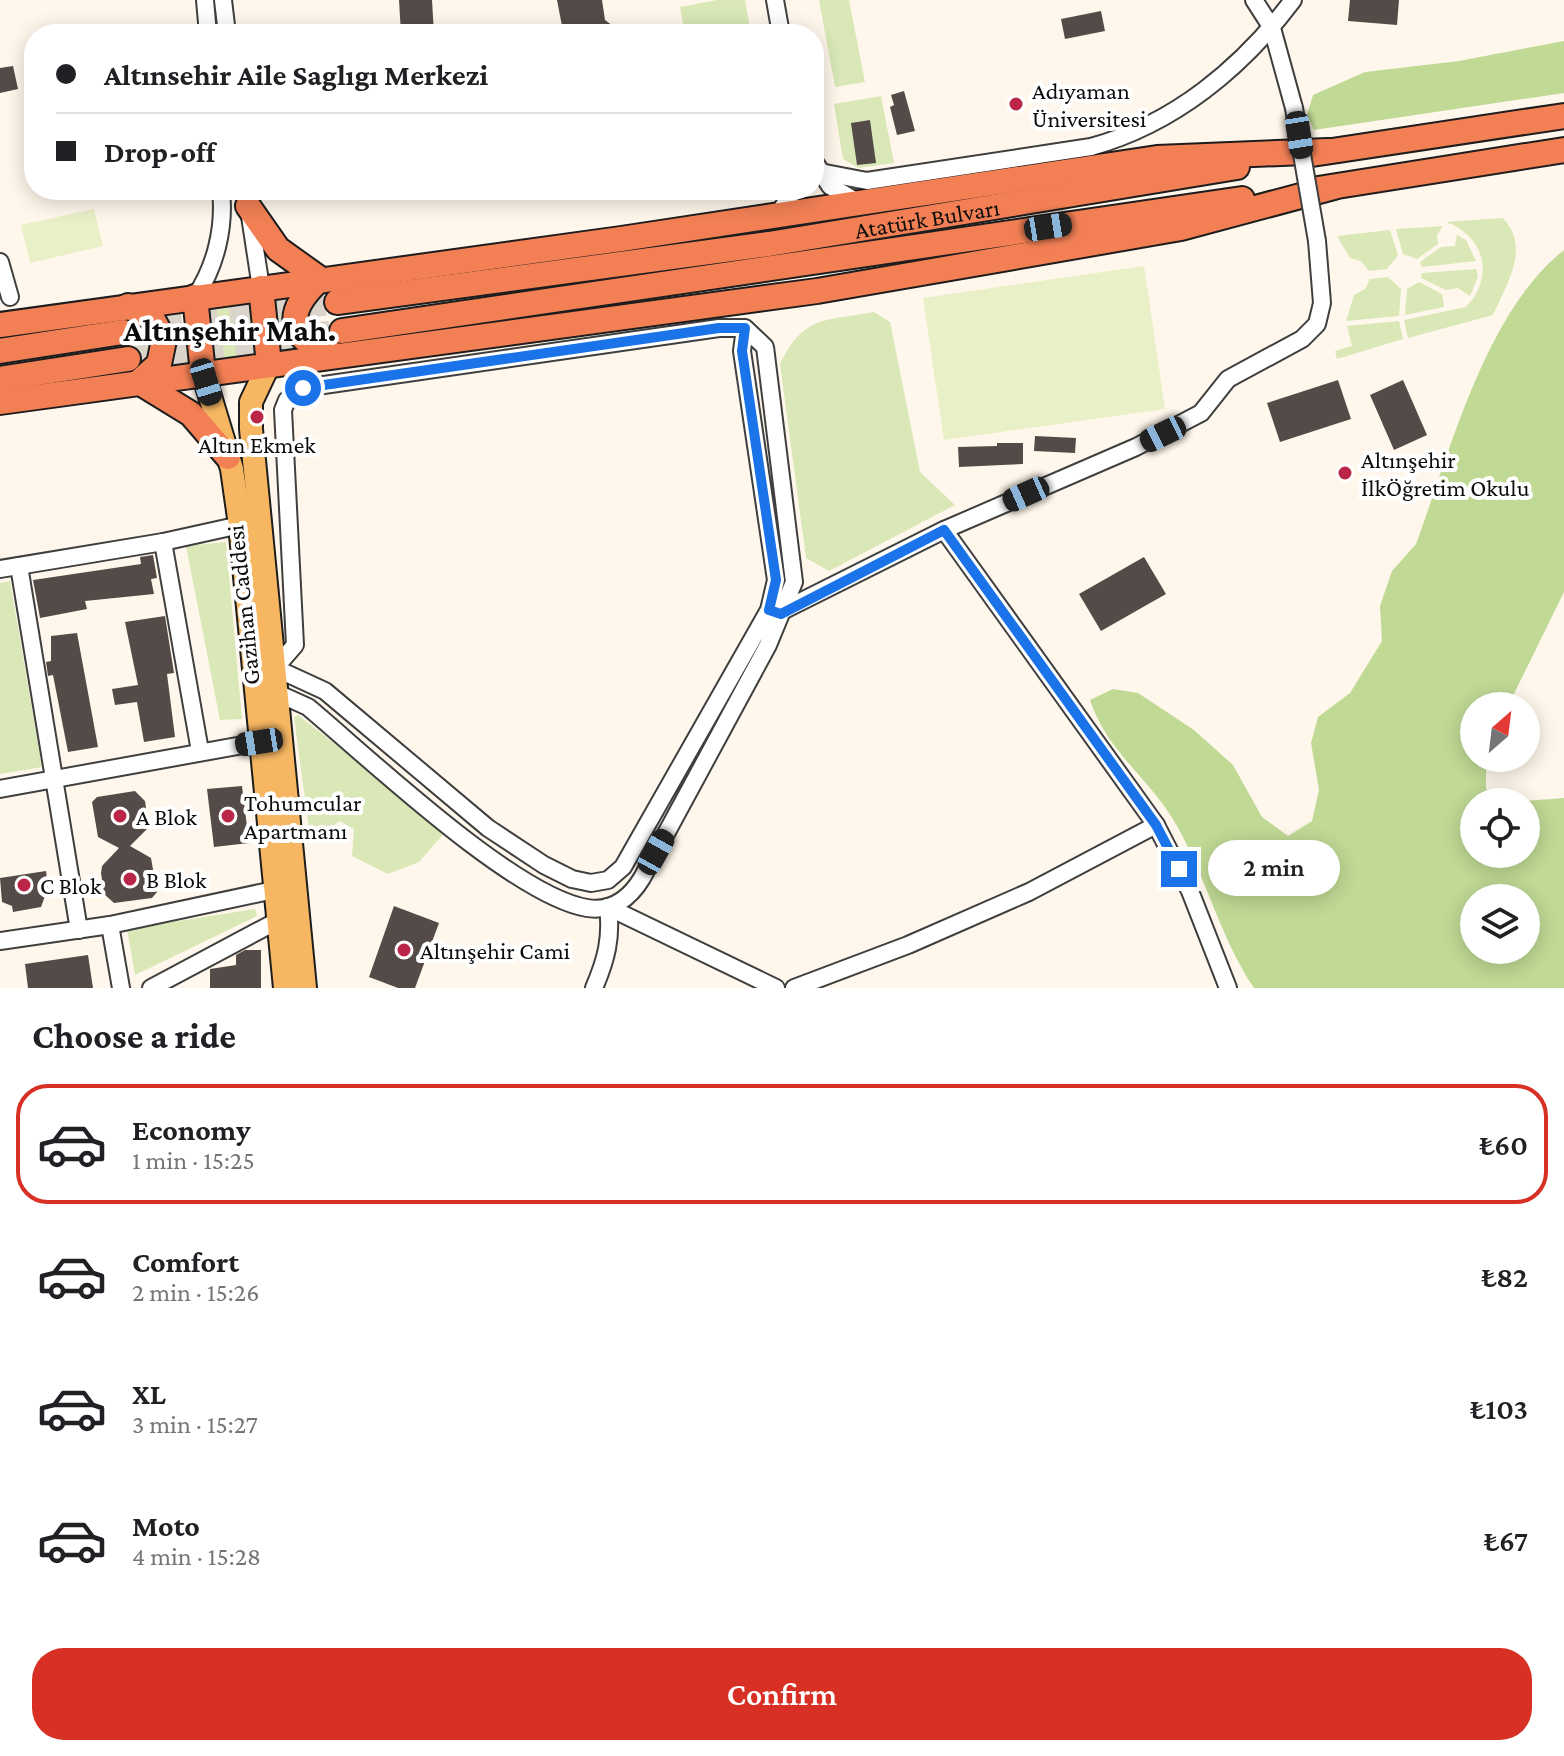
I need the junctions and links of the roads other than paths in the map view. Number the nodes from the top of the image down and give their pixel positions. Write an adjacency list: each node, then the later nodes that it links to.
1 (205, 0): 7 (street)
2 (223, 0): 8 (street)
3 (775, 0): 9 (street)
4 (786, 0): 10 (street)
5 (1254, 0): 11 (street)
6 (1293, 0): 11 (street)
7 (207, 24)
8 (226, 24)
9 (779, 24)
10 (790, 24)
11 (1272, 28): 15 (street); 44 (street, bridge)
12 (1564, 116): 14 (highway, Atatürk Bulvarı)
13 (1564, 150): 17 (highway, Atatürk Bulvarı)
14 (1328, 151): 22 (highway); 29 (highway, Atatürk Bulvarı)
15 (824, 169)
16 (824, 177): 22 (street)
17 (1334, 187): 32 (highway, Atatürk Bulvarı); 35 (highway)
18 (222, 200): 28 (street)
19 (247, 200): 26 (street)
20 (248, 200): 25 (highway)
21 (787, 200): 23 (street)
22 (860, 204): 23 (highway)
23 (777, 216): 25 (highway)
24 (0, 262): 27 (street)
25 (320, 279): 26 (highway); 35 (highway)
26 (261, 288): 28 (highway); 37 (highway)
27 (10, 297)
28 (195, 297): 30 (highway); 38 (highway)
29 (337, 302)
30 (128, 306): 31 (highway); 40 (highway)
31 (0, 325)
32 (342, 331)
33 (123, 332): 34 (highway)
34 (0, 351)
35 (336, 356): 37 (highway)
36 (128, 359): 39 (highway)
37 (269, 364): 38 (highway); 49 (main road, Gazihan Caddesi)
38 (203, 373): 40 (highway); 42 (main road, Gazihan Caddesi)
39 (0, 379)
40 (139, 382): 41 (highway); 42 (highway)
41 (0, 402)
42 (228, 457): 43 (main road, Gazihan Caddesi)
43 (240, 525): 45 (street); 51 (main road, Gazihan Caddesi)
44 (944, 530): 48 (street); 55 (street)
45 (163, 542): 46 (street); 52 (street)
46 (19, 566): 47 (street); 53 (street)
47 (0, 569)
48 (775, 612): 49 (street); 49 (street); 57 (street)
49 (275, 668): 50 (main road, Gazihan Caddesi)
50 (277, 693): 57 (street); 65 (main road, Gazihan Caddesi)
51 (259, 742): 52 (street); 56 (main road, Gazihan Caddesi)
52 (200, 751): 53 (street)
53 (56, 780): 54 (street); 60 (street)
54 (0, 789)
55 (1156, 825): 68 (street); 69 (street)
56 (274, 890): 58 (main road, Gazihan Caddesi); 59 (street)
57 (608, 907): 66 (street); 67 (street)
58 (277, 921): 63 (street); 64 (main road, Gazihan Caddesi)
59 (110, 925): 60 (street); 62 (street)
60 (79, 930): 61 (street)
61 (0, 941)
62 (121, 988)
63 (151, 988)
64 (285, 988)
65 (305, 988)
66 (594, 988)
67 (776, 988)
68 (794, 988)
69 (1228, 988)

